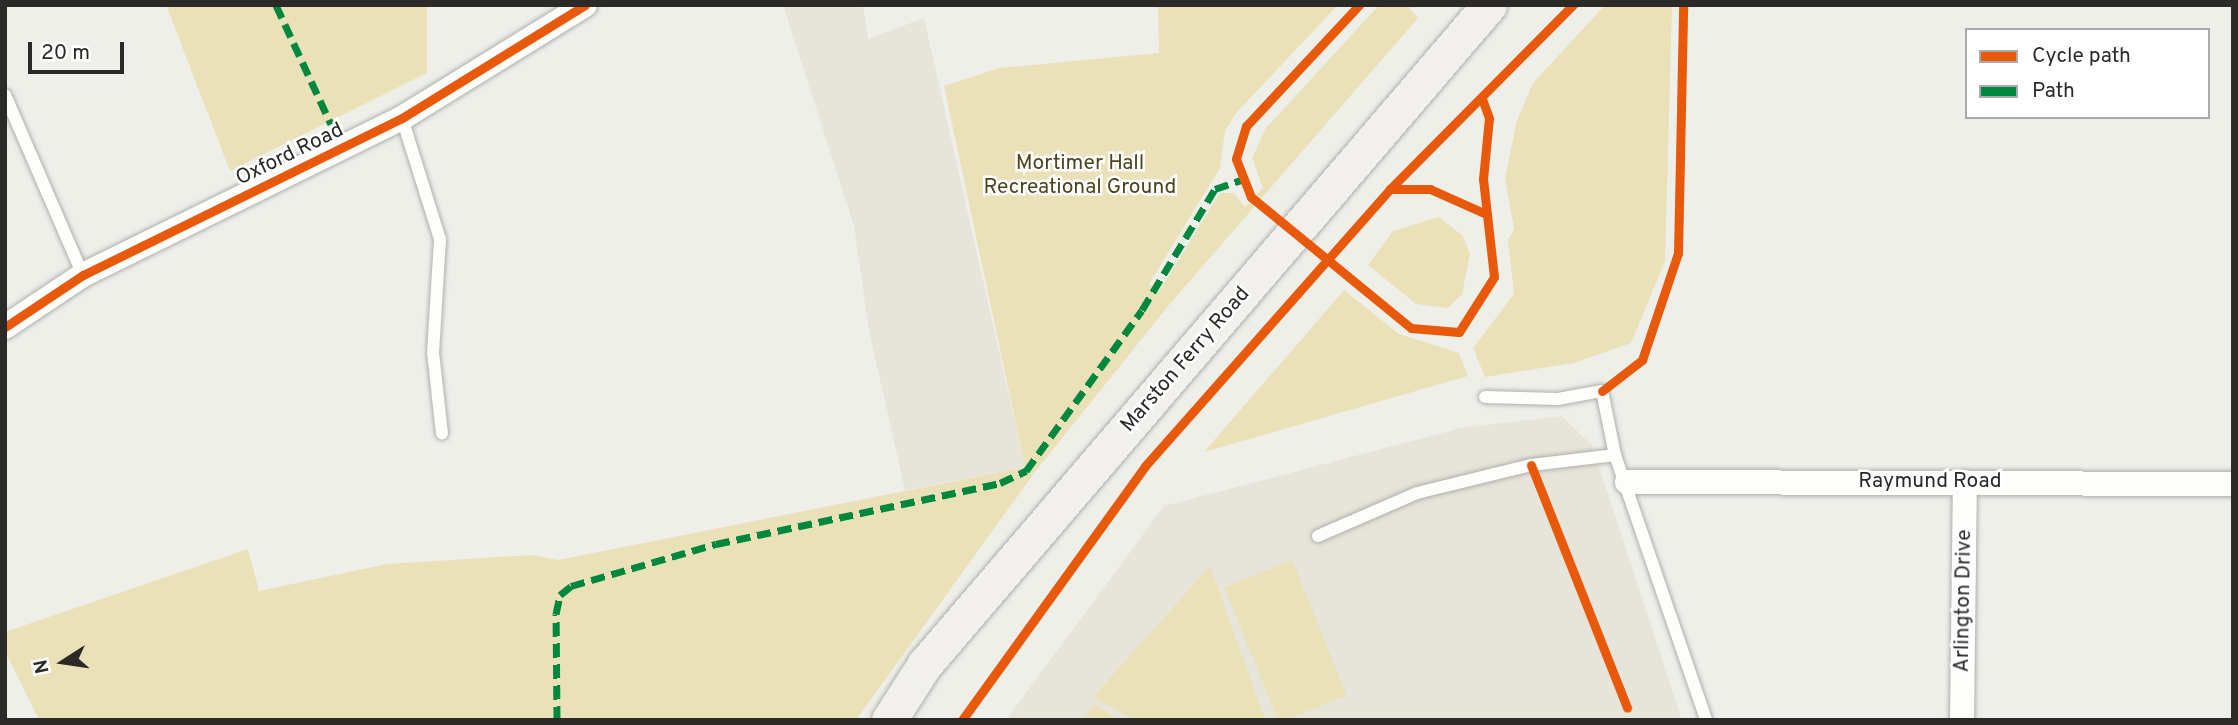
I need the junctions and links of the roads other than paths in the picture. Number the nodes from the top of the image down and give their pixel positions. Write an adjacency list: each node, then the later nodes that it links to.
1 (585, 5): 4 (street, Oxford Road)
2 (1485, 6): 14 (main road, Marston Ferry Road)
3 (5, 95): 5 (lane)
4 (401, 118): 5 (street, Oxford Road); 8 (lane)
5 (83, 275): 6 (street, Oxford Road)
6 (5, 327)
7 (1485, 397): 9 (lane)
8 (442, 434)
9 (1615, 455): 10 (lane); 13 (lane)
10 (1627, 482): 11 (street, Raymund Road); 15 (lane)
11 (1965, 482): 12 (street, Raymund Road); 16 (street, Arlington Drive)
12 (2233, 485)
13 (1318, 536)
14 (889, 720)
15 (1706, 720)
16 (1962, 720)

